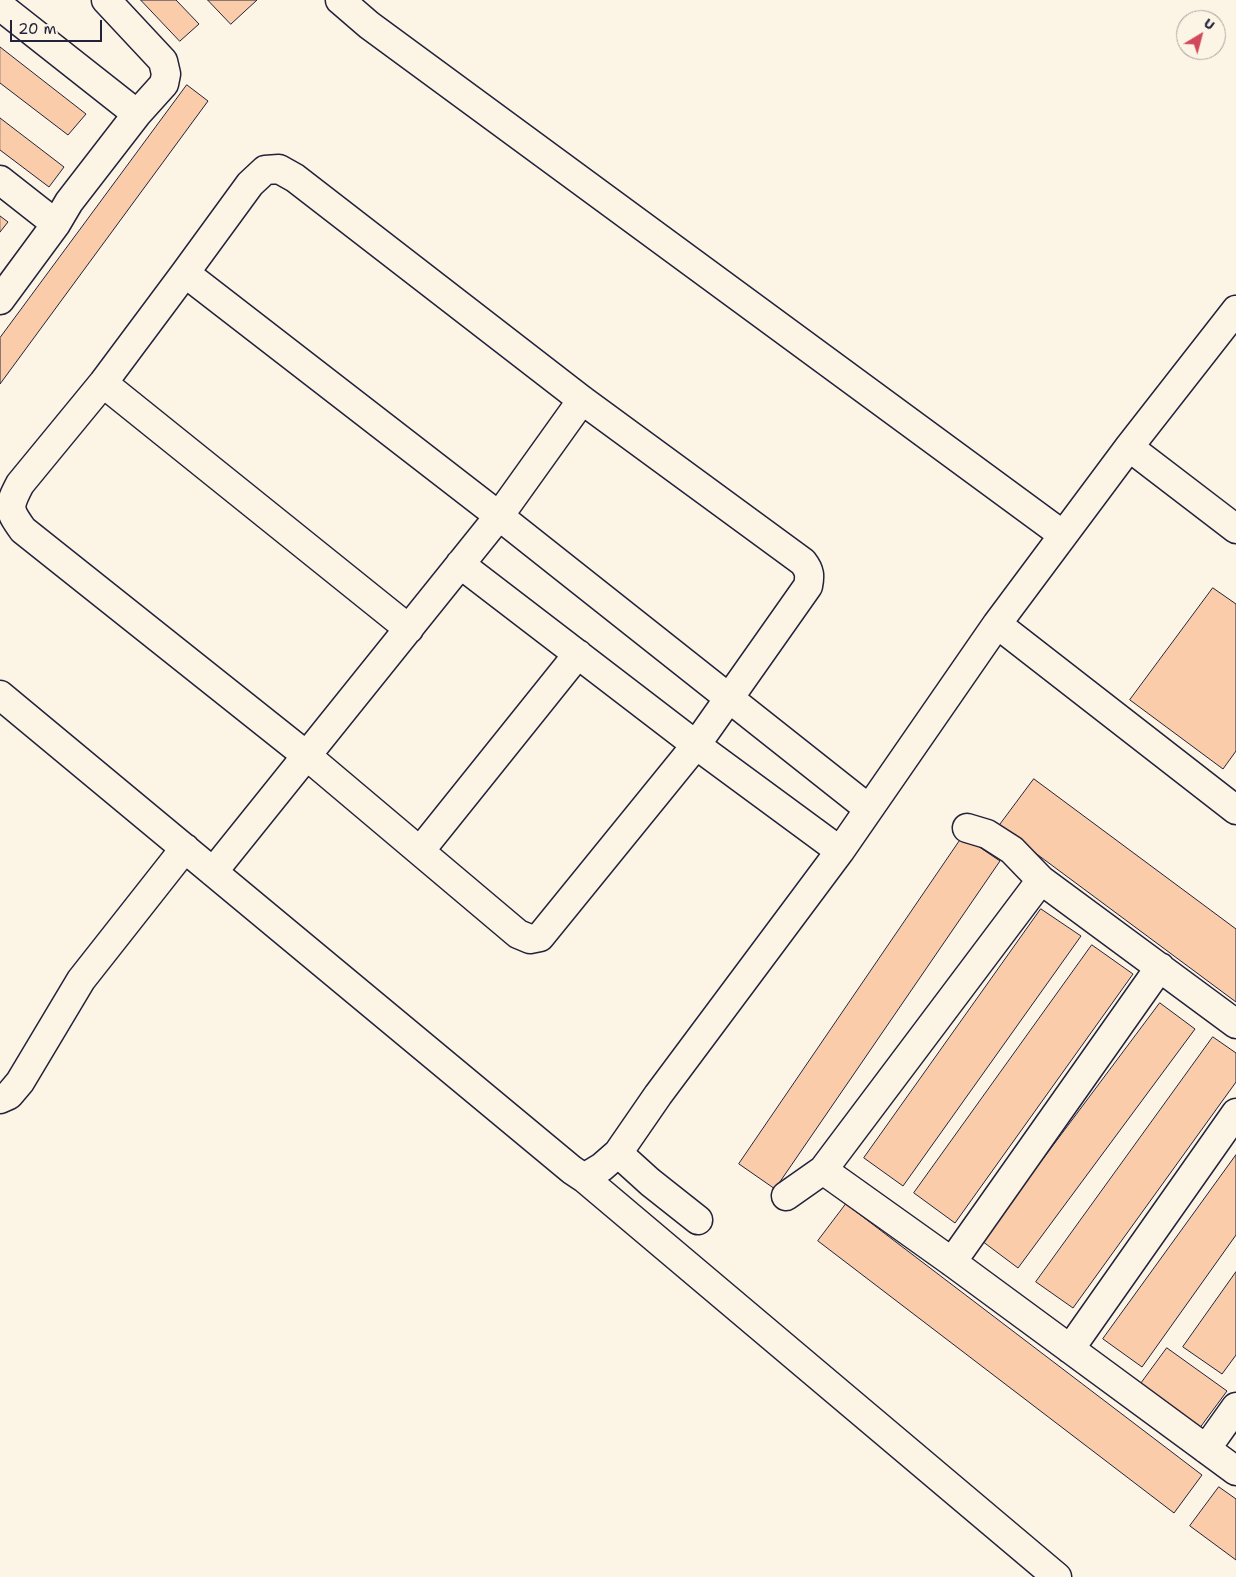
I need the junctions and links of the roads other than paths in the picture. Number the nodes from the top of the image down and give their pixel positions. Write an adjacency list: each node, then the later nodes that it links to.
1 (106, 0): 4 (street)
2 (340, 0): 15 (street)
3 (0, 6): 4 (street)
4 (137, 114): 6 (street)
5 (0, 180): 6 (street)
6 (56, 224): 8 (street)
7 (186, 273): 10 (street); 11 (street); 13 (street)
8 (0, 300)
9 (1236, 310): 12 (street)
10 (103, 383): 18 (street); 23 (street)
11 (582, 400): 13 (street); 21 (street)
12 (1130, 447): 14 (street); 15 (street)
13 (499, 516): 16 (street); 21 (street)
14 (1236, 530)
15 (1062, 535): 17 (street)
16 (460, 564): 18 (street); 19 (street)
17 (997, 624): 24 (street); 25 (street)
18 (409, 629): 23 (street)
19 (578, 654): 22 (street); 28 (street)
20 (0, 695): 27 (street)
21 (729, 698): 22 (street); 24 (street)
22 (696, 745): 28 (street); 29 (street)
23 (306, 756): 28 (street); 30 (street)
24 (870, 809): 29 (street)
25 (1236, 810)
26 (967, 828): 31 (street)
27 (185, 848): 30 (street); 34 (street)
28 (420, 851)
29 (840, 851): 36 (street)
30 (213, 872): 38 (street)
31 (1041, 880): 32 (street); 37 (street)
32 (1160, 968): 33 (street); 41 (street)
33 (1236, 1024)
34 (0, 1098)
35 (1236, 1113): 42 (street)
36 (618, 1152): 38 (street); 40 (street)
37 (823, 1170): 39 (street); 41 (street)
38 (584, 1178): 46 (street)
39 (786, 1196)
40 (698, 1220)
41 (952, 1262): 42 (street)
42 (1070, 1349): 44 (street)
43 (1236, 1407): 44 (street)
44 (1206, 1449): 45 (street)
45 (1236, 1471)
46 (1057, 1577)

